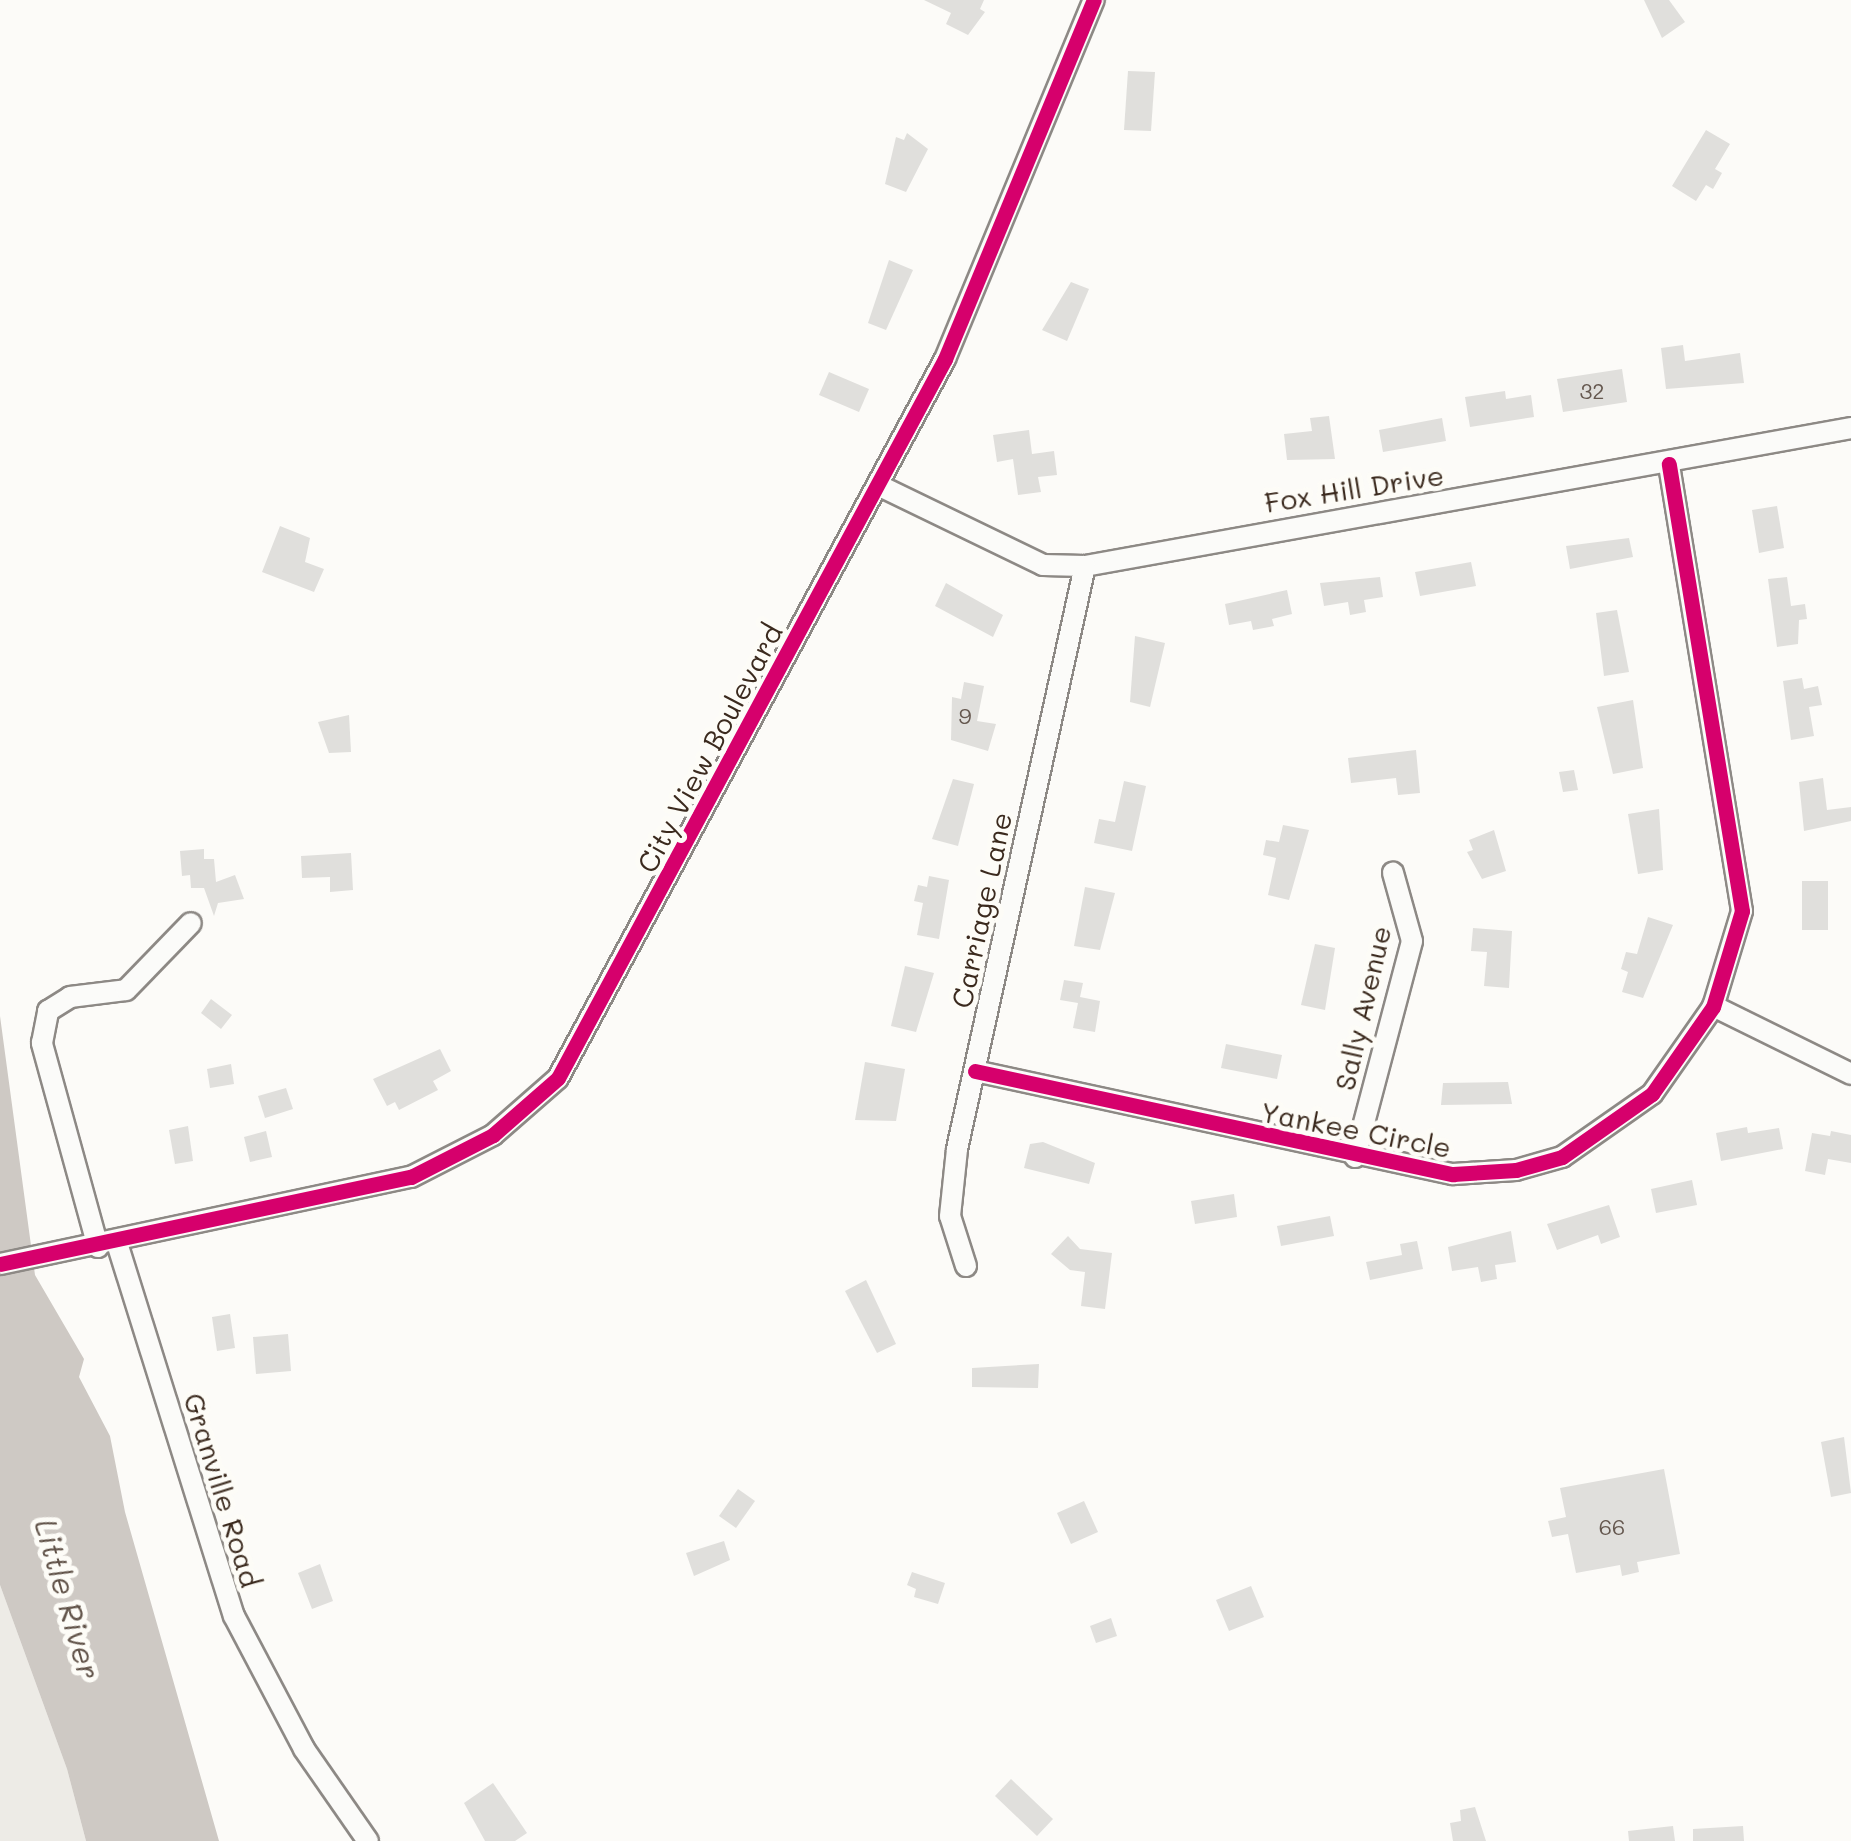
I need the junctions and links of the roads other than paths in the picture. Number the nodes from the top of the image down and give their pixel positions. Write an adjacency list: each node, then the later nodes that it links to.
1 (1094, 0): 4 (street, City View Boulevard)
2 (1851, 428): 3 (street, Fox Hill Drive)
3 (1669, 464): 5 (street, Fox Hill Drive); 8 (street, Yankee Circle)
4 (882, 487): 5 (street, Fox Hill Drive); 12 (street, City View Boulevard)
5 (1085, 566): 9 (street, Carriage Lane)
6 (1393, 873): 11 (street, Sally Avenue)
7 (191, 923): 12 (street, Granville Road)
8 (1713, 1006): 10 (street); 11 (street, Yankee Circle)
9 (975, 1071): 11 (street, Yankee Circle); 14 (street, Carriage Lane)
10 (1851, 1074)
11 (1354, 1157)
12 (107, 1245): 13 (street); 15 (street, Granville Road)
13 (0, 1264)
14 (966, 1266)
15 (368, 1841)

